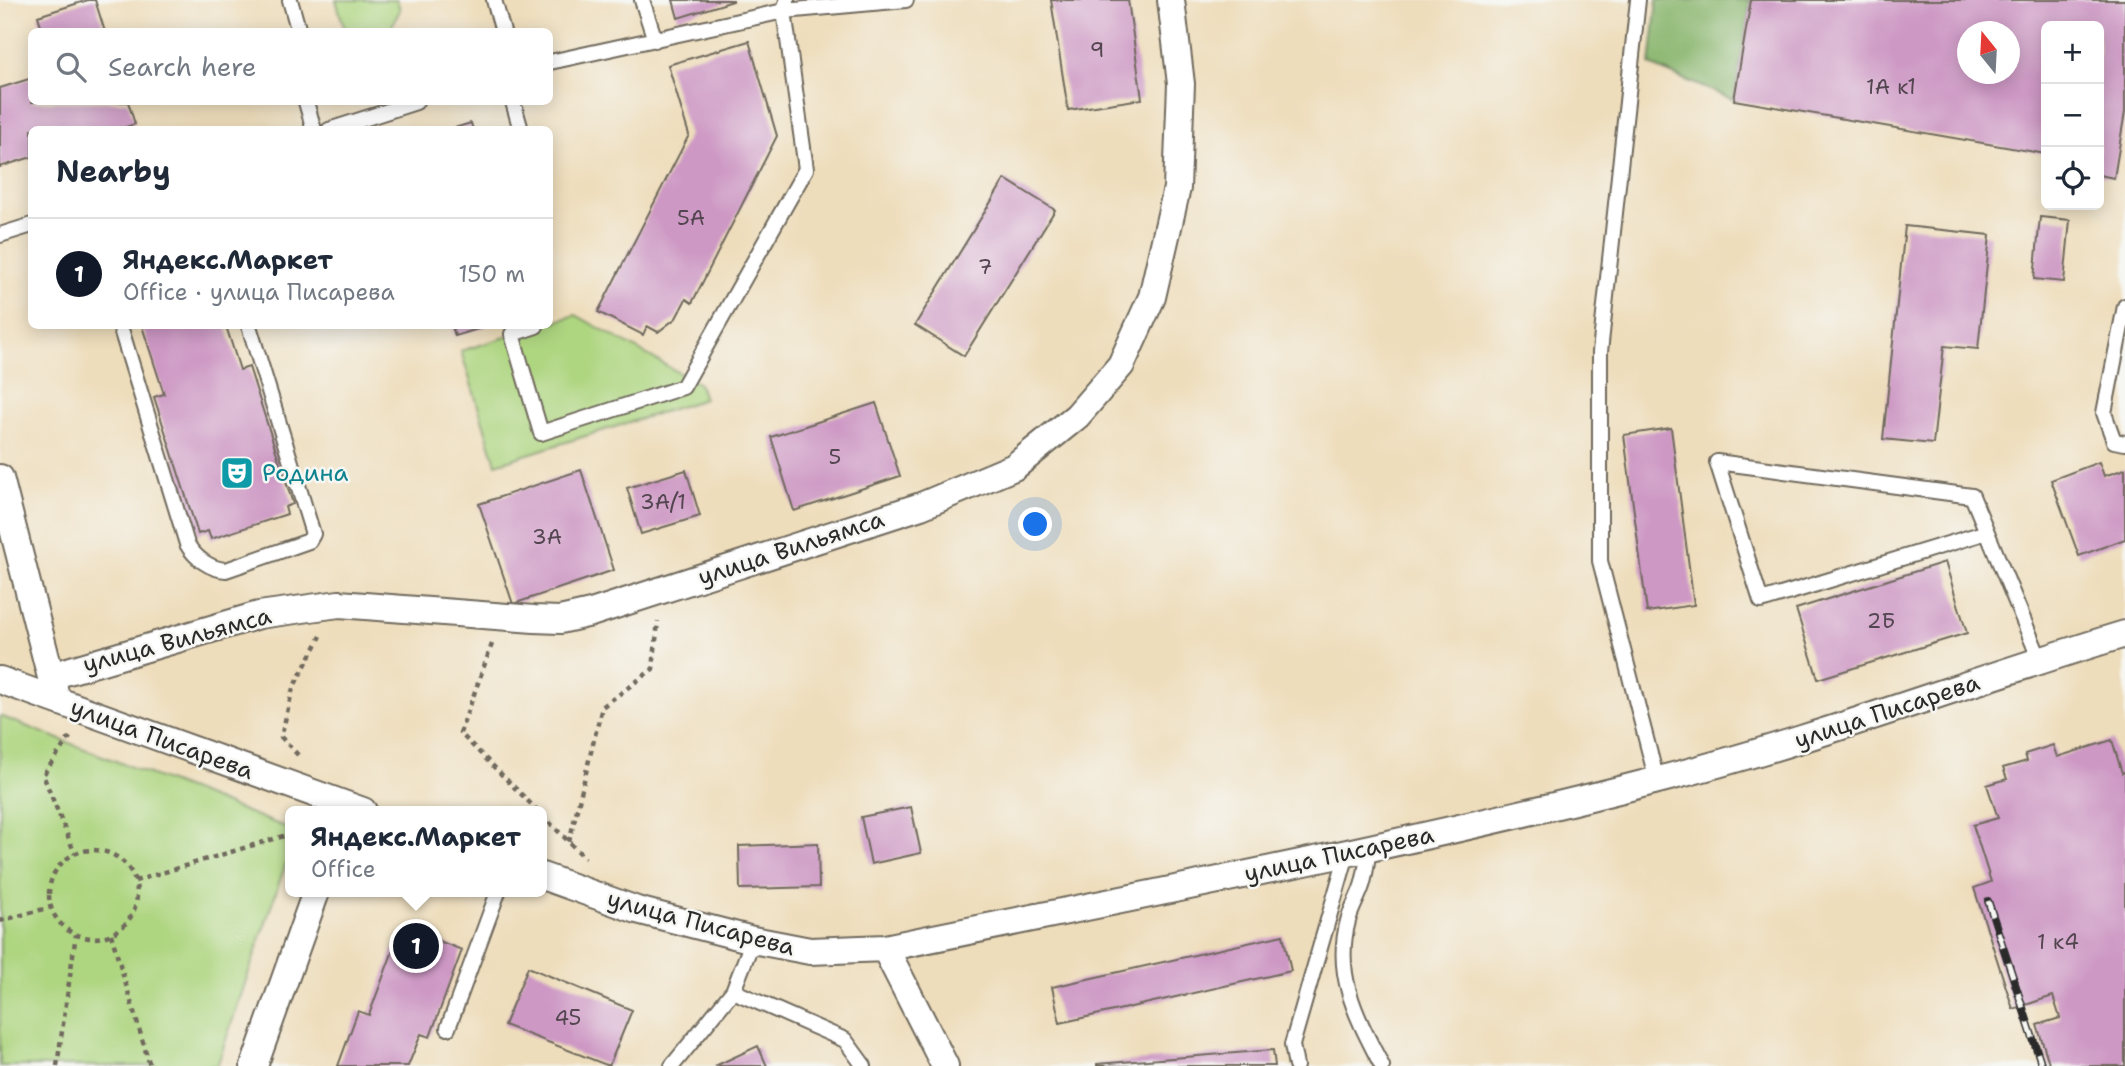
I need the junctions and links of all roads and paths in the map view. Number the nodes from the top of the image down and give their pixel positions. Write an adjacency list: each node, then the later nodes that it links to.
1 (290, 0): 8 (lane)
2 (494, 0): 9 (lane)
3 (642, 0): 10 (lane)
4 (906, 0): 7 (lane)
5 (1171, 0): 27 (street, улица Вильямса)
6 (1637, 0): 36 (lane)
7 (786, 6): 10 (lane); 23 (lane)
8 (298, 28)
9 (502, 28)
10 (655, 40): 11 (lane)
11 (553, 61)
12 (307, 105): 15 (lane)
13 (407, 105): 16 (lane)
14 (514, 105): 17 (lane)
15 (313, 126)
16 (341, 126)
17 (520, 126)
18 (28, 226): 19 (lane)
19 (0, 235)
20 (2125, 306): 24 (lane)
21 (121, 329): 22 (lane)
22 (251, 329)
23 (527, 329)
24 (2125, 443)
25 (0, 478): 33 (street)
26 (1987, 532): 26 (lane); 31 (lane)
27 (661, 590): 29 (street, улица Вильямса); 40 (path)
28 (339, 604): 29 (street, улица Вильямса); 33 (street, улица Вильямса); 35 (path)
29 (502, 614): 38 (path)
30 (2125, 634): 31 (street, улица Писарева)
31 (2040, 660): 36 (street, улица Писарева)
32 (0, 680): 33 (street, улица Писарева)
33 (54, 688): 37 (street, улица Писарева)
34 (70, 737): 42 (path)
35 (300, 757)
36 (1657, 781): 41 (street, улица Писарева)
37 (345, 806)
38 (533, 806)
39 (285, 836): 44 (path)
40 (569, 842)
41 (1358, 851): 52 (street, улица Писарева); 61 (lane); 62 (lane)
42 (75, 854): 44 (path); 47 (path)
43 (547, 878): 51 (street, улица Писарева)
44 (135, 881): 50 (path)
45 (314, 897): 57 (street)
46 (496, 897): 54 (lane)
47 (51, 906): 48 (path); 49 (path)
48 (0, 921)
49 (76, 934): 50 (path); 55 (path)
50 (111, 934): 56 (path)
51 (754, 940): 52 (street, улица Писарева); 53 (lane)
52 (885, 948): 60 (street)
53 (733, 991): 58 (lane); 59 (lane)
54 (448, 1028)
55 (57, 1066)
56 (150, 1066)
57 (254, 1066)
58 (672, 1066)
59 (864, 1066)
60 (945, 1066)
61 (1296, 1066)
62 (1382, 1066)

